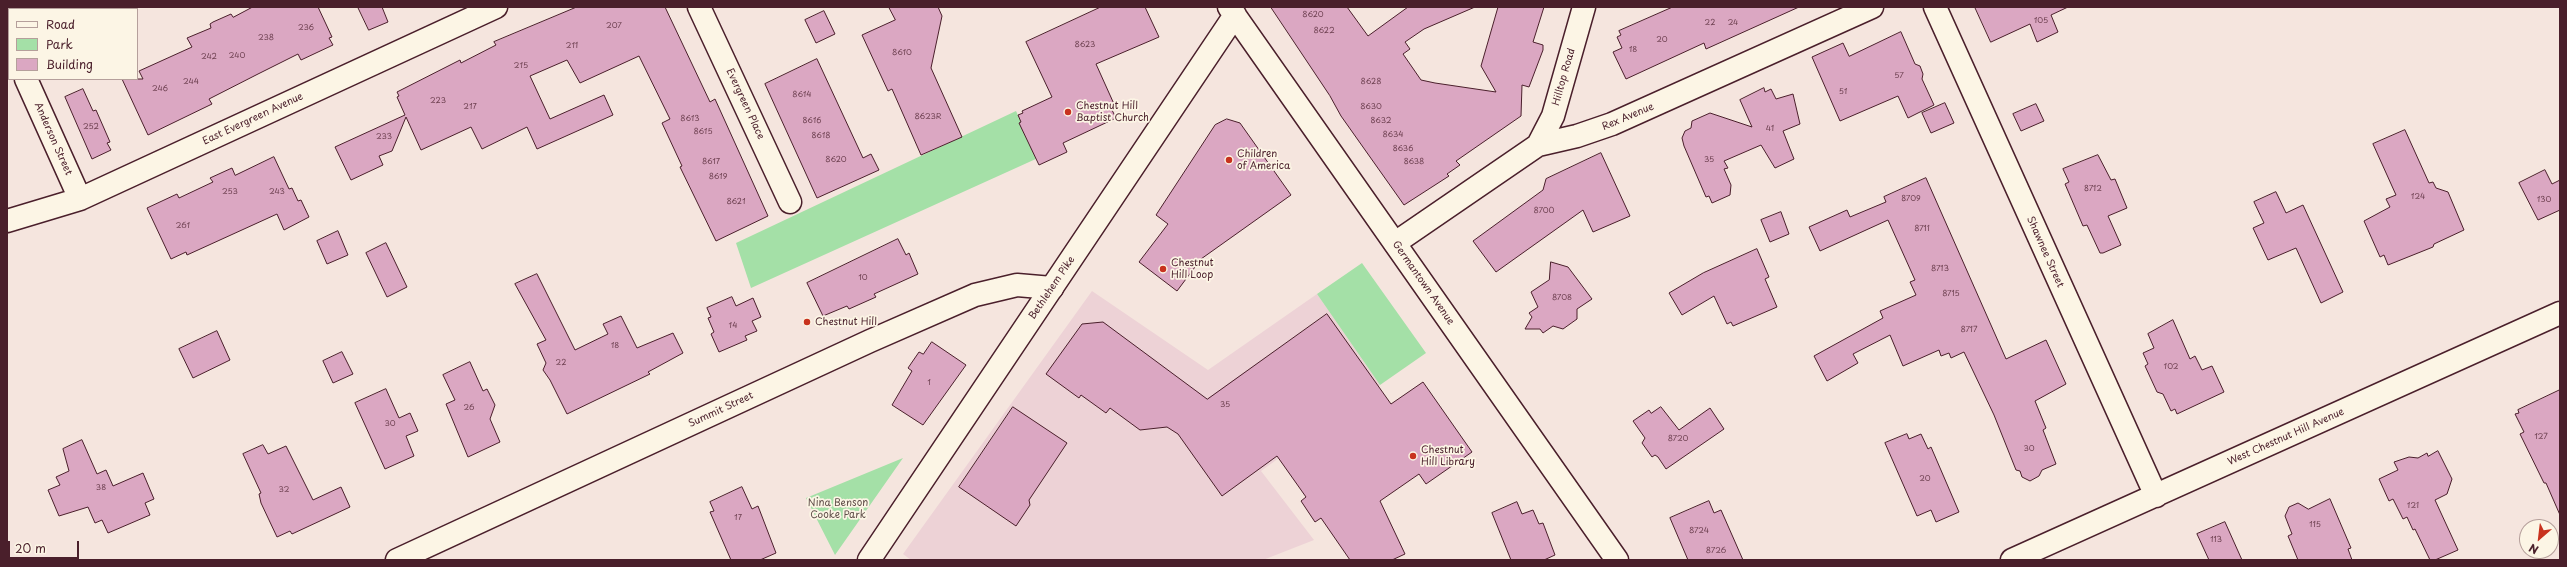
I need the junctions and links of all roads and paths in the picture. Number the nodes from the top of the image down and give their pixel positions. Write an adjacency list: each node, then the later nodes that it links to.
1 (496, 7): 9 (street, East Evergreen Avenue)
2 (699, 7): 10 (street, Evergreen Place)
3 (1584, 7): 8 (street, Hilltop Road)
4 (1872, 7): 8 (street, Rex Avenue)
5 (1935, 7): 15 (street, Shawnee Street)
6 (1232, 11): 12 (street, Germantown Avenue); 13 (street, Bethlehem Pike)
7 (26, 80): 9 (street, Anderson Street)
8 (1538, 146): 12 (street, Rex Avenue)
9 (80, 199): 11 (street, East Evergreen Avenue)
10 (790, 202)
11 (7, 221)
12 (1395, 243): 18 (street, Germantown Avenue)
13 (1052, 288): 16 (street, Summit Street); 17 (street, Bethlehem Pike)
14 (2560, 313): 15 (street, West Chestnut Hill Avenue)
15 (2156, 496): 19 (street, West Chestnut Hill Avenue)
16 (397, 560)
17 (869, 560)
18 (1617, 560)
19 (2012, 560)

